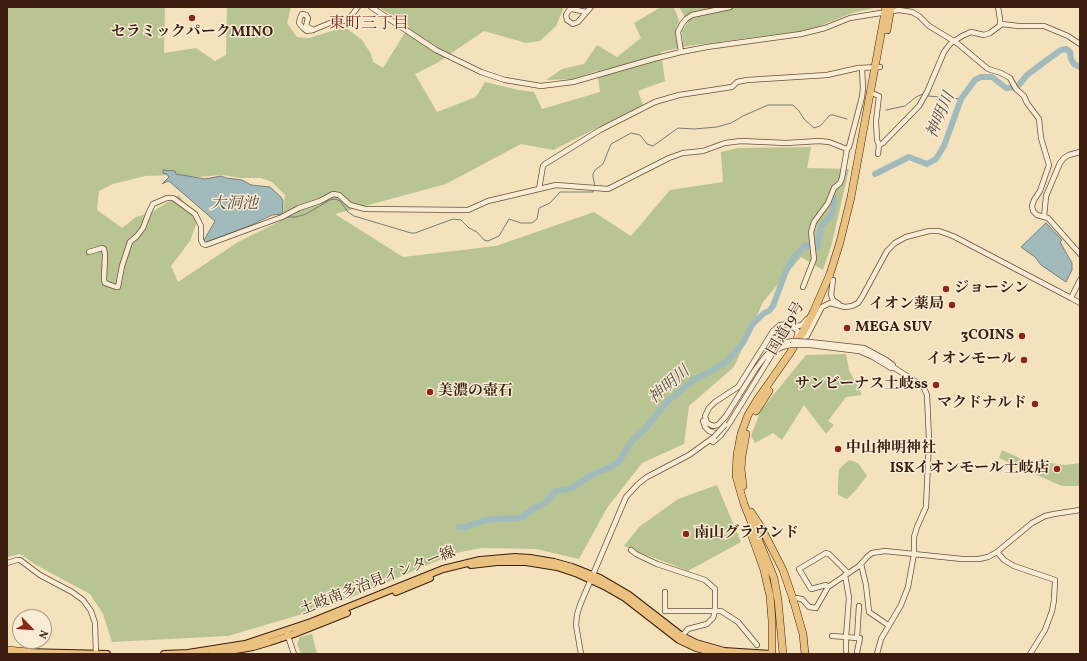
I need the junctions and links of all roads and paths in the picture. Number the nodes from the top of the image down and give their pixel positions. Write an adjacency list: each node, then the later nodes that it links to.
1 (358, 7): 9 (street)
2 (371, 7): 12 (street)
3 (591, 7): 7 (street)
4 (730, 7): 12 (street)
5 (998, 7): 8 (street)
6 (888, 9): 10 (street); 12 (street); 13 (highway, 国道19号)
7 (586, 12)
8 (1000, 25): 10 (street); 11 (street)
9 (313, 30)
10 (954, 41): 16 (street); 21 (street)
11 (1080, 44)
12 (681, 52)
13 (877, 67): 14 (street); 15 (highway, 国道19号); 25 (highway, 国道19号)
14 (862, 68): 17 (street); 20 (street)
15 (874, 94): 16 (street); 25 (highway, 国道19号)
16 (879, 144): 19 (street)
17 (848, 149): 20 (street); 26 (street)
18 (1080, 152): 21 (street)
19 (878, 154)
20 (539, 189): 22 (street)
21 (1044, 217): 23 (street)
22 (89, 252)
23 (1080, 254)
24 (1080, 280): 27 (street)
25 (830, 281): 29 (street); 30 (highway, 国道19号); 33 (highway, 国道19号); 34 (street)
26 (803, 287)
27 (1071, 298): 28 (street); 29 (street)
28 (1080, 304)
29 (840, 305): 30 (street)
30 (808, 342): 31 (street, bridge); 38 (highway, 国道19号); 41 (street)
31 (792, 343): 32 (street); 36 (street)
32 (770, 352): 33 (street); 34 (street, bridge)
33 (766, 388): 35 (highway, 国道19号)
34 (715, 435): 36 (street)
35 (736, 476): 61 (highway, 国道19号); 70 (highway)
36 (623, 505): 45 (street)
37 (1080, 510): 40 (street)
38 (751, 512): 48 (highway); 61 (highway, 国道19号)
39 (631, 550): 50 (street)
40 (997, 552): 41 (street); 73 (street)
41 (914, 554): 43 (street); 51 (street)
42 (7, 563): 63 (street)
43 (861, 564): 44 (street); 51 (street)
44 (846, 574): 46 (street); 48 (street); 54 (street)
45 (592, 577): 52 (main road, 土岐南多治見インター線); 55 (main road, 土岐南多治見インター線); 68 (street)
46 (826, 585)
47 (665, 592): 50 (street)
48 (793, 599): 71 (highway)
49 (859, 606): 56 (street)
50 (715, 611): 55 (street); 57 (street)
51 (888, 625): 72 (street)
52 (287, 634): 65 (main road, 土岐南多治見インター線); 66 (main road, 土岐南多治見インター線); 67 (street)
53 (832, 636): 54 (street)
54 (846, 637): 56 (street); 59 (street)
55 (681, 638): 69 (main road, 土岐南多治見インター線); 70 (main road, 土岐南多治見インター線)
56 (857, 638): 62 (street)
57 (757, 645)
58 (7, 651): 60 (highway)
59 (846, 651)
60 (28, 652): 63 (main road)
61 (784, 652)
62 (857, 652)
63 (96, 654): 64 (main road)
64 (107, 654)
65 (164, 654)
66 (212, 654)
67 (294, 654)
68 (581, 654)
69 (719, 654)
70 (772, 654)
71 (804, 654)
72 (877, 654)
73 (1030, 654)

